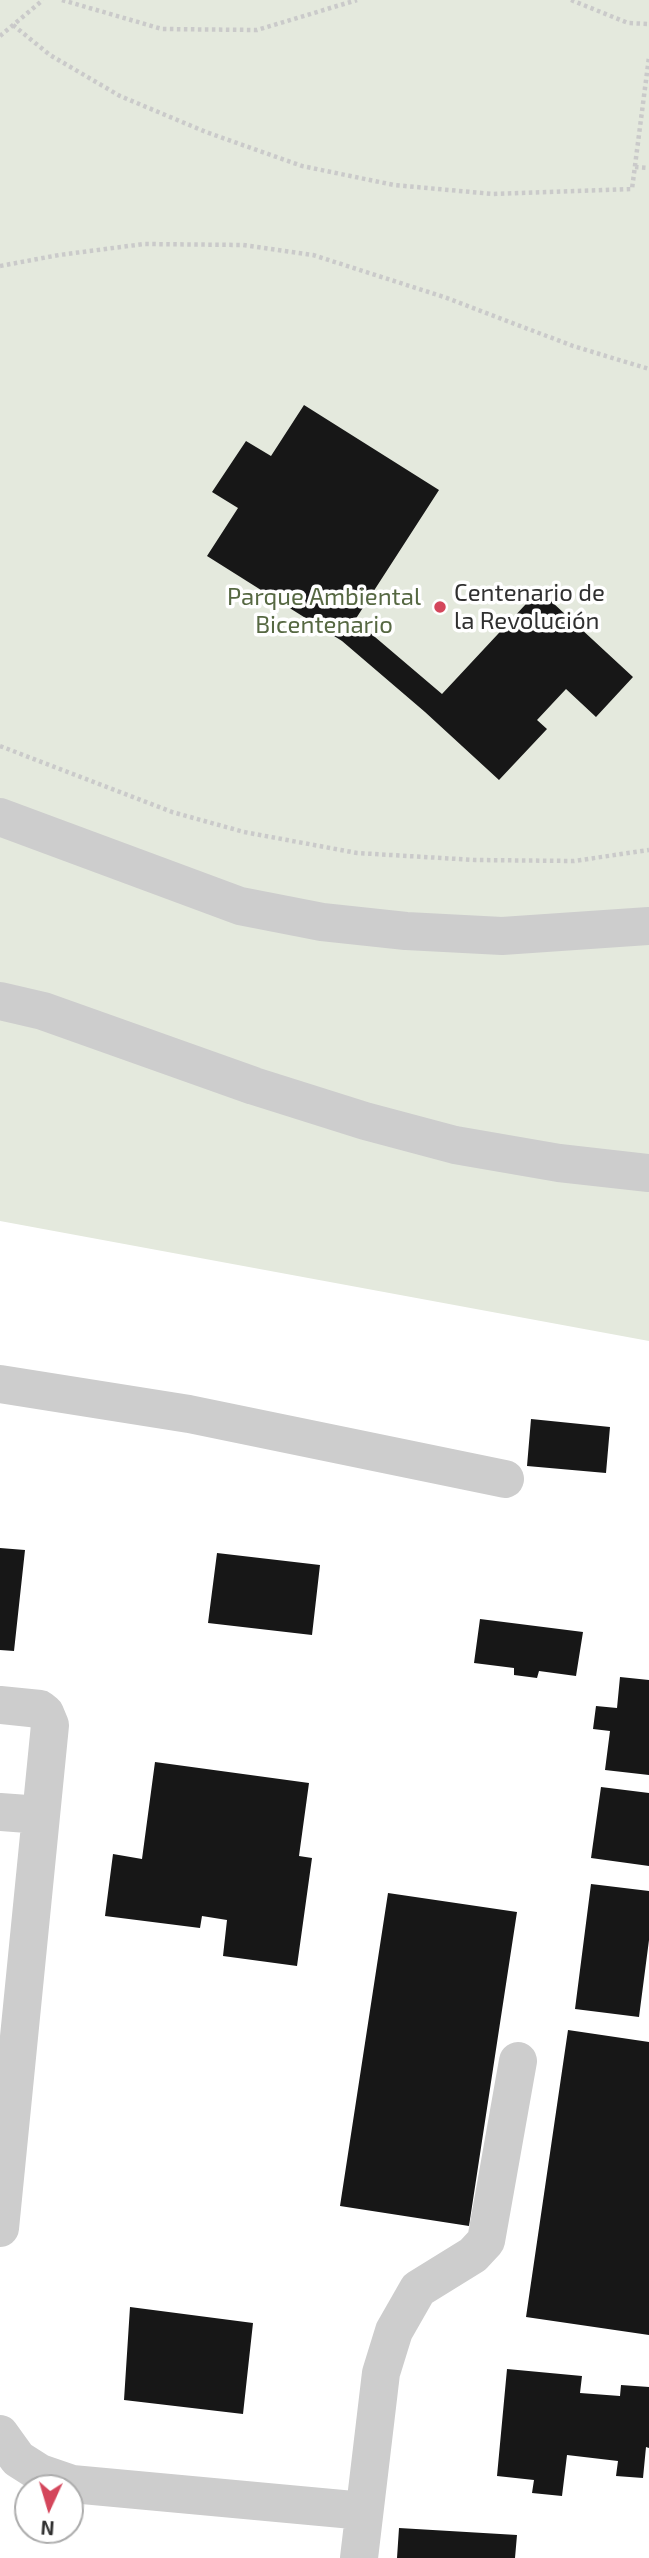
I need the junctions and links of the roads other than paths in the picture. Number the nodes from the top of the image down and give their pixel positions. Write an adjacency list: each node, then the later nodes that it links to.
1 (0, 817): 2 (lane)
2 (649, 926)
3 (0, 1001): 4 (lane)
4 (649, 1173)
5 (0, 1384): 6 (lane)
6 (505, 1479)
7 (0, 1705): 9 (lane)
8 (0, 1812): 9 (lane)
9 (41, 1815): 11 (lane)
10 (518, 2062): 13 (lane)
11 (0, 2228)
12 (0, 2434): 13 (lane)
13 (364, 2511): 14 (lane)
14 (359, 2558)

